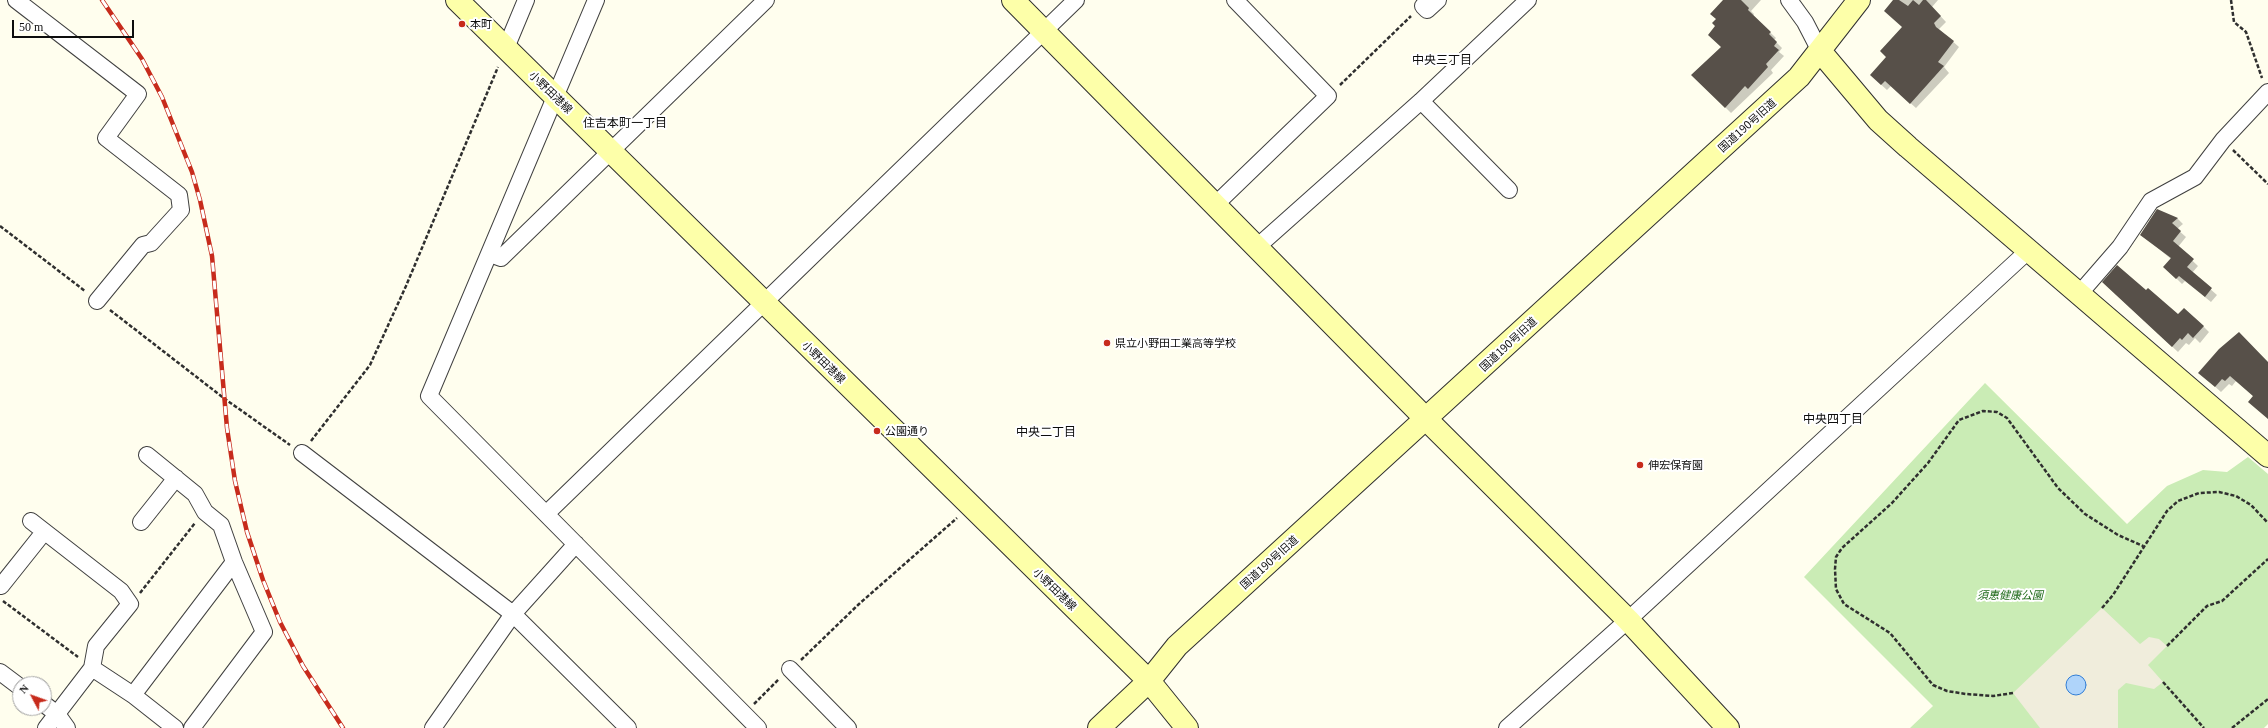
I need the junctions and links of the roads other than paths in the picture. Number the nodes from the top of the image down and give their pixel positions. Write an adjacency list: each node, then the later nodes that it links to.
1 (16, 0): 27 (street)
2 (457, 0): 15 (street, 小野田港線)
3 (526, 0): 15 (street)
4 (596, 0): 17 (street)
5 (766, 0): 20 (street)
6 (1013, 0): 14 (street)
7 (1076, 0): 14 (street)
8 (1438, 0): 13 (street)
9 (1528, 0): 19 (street)
10 (1789, 0): 16 (street)
11 (1859, 0): 16 (street, 国道190号旧道)
12 (1239, 1): 22 (street)
13 (1423, 6)
14 (1045, 30): 22 (street); 28 (street)
15 (506, 48): 17 (street, 小野田港線)
16 (1820, 51): 24 (street); 29 (street, 国道190号旧道)
17 (555, 95): 20 (street, 小野田港線); 25 (street)
18 (2264, 97): 26 (street)
19 (1421, 101): 21 (street); 23 (street)
20 (611, 151): 25 (street); 28 (street, 小野田港線)
21 (1509, 190)
22 (1215, 205): 23 (street)
23 (1257, 247): 29 (street)
24 (2030, 250): 26 (street); 42 (street)
25 (490, 254): 34 (street)
26 (2080, 293): 32 (street)
27 (97, 301)
28 (762, 302): 34 (street); 47 (street, 小野田港線)
29 (1426, 419): 42 (street); 47 (street, 国道190号旧道)
30 (302, 453): 41 (street)
31 (147, 455): 33 (street)
32 (2268, 456)
33 (176, 478): 36 (street); 39 (street)
34 (546, 514): 38 (street)
35 (31, 522): 37 (street)
36 (141, 522)
37 (44, 532): 40 (street); 43 (street)
38 (576, 544): 41 (street); 58 (street)
39 (234, 562): 48 (street); 55 (street)
40 (1, 593)
41 (513, 614): 56 (street); 57 (street)
42 (1628, 620): 62 (street); 63 (street)
43 (92, 668): 48 (street); 49 (street)
44 (790, 669): 59 (street)
45 (0, 672): 46 (street)
46 (12, 681)
47 (1149, 681): 60 (street, 国道190号旧道); 61 (street, 小野田港線)
48 (133, 695): 54 (street)
49 (52, 707)
50 (52, 711): 53 (street)
51 (49, 716): 52 (street)
52 (46, 728)
53 (67, 728)
54 (175, 728)
55 (192, 728)
56 (433, 728)
57 (628, 728)
58 (758, 728)
59 (848, 728)
60 (1099, 728)
61 (1187, 728)
62 (1507, 728)
63 (1728, 728)

